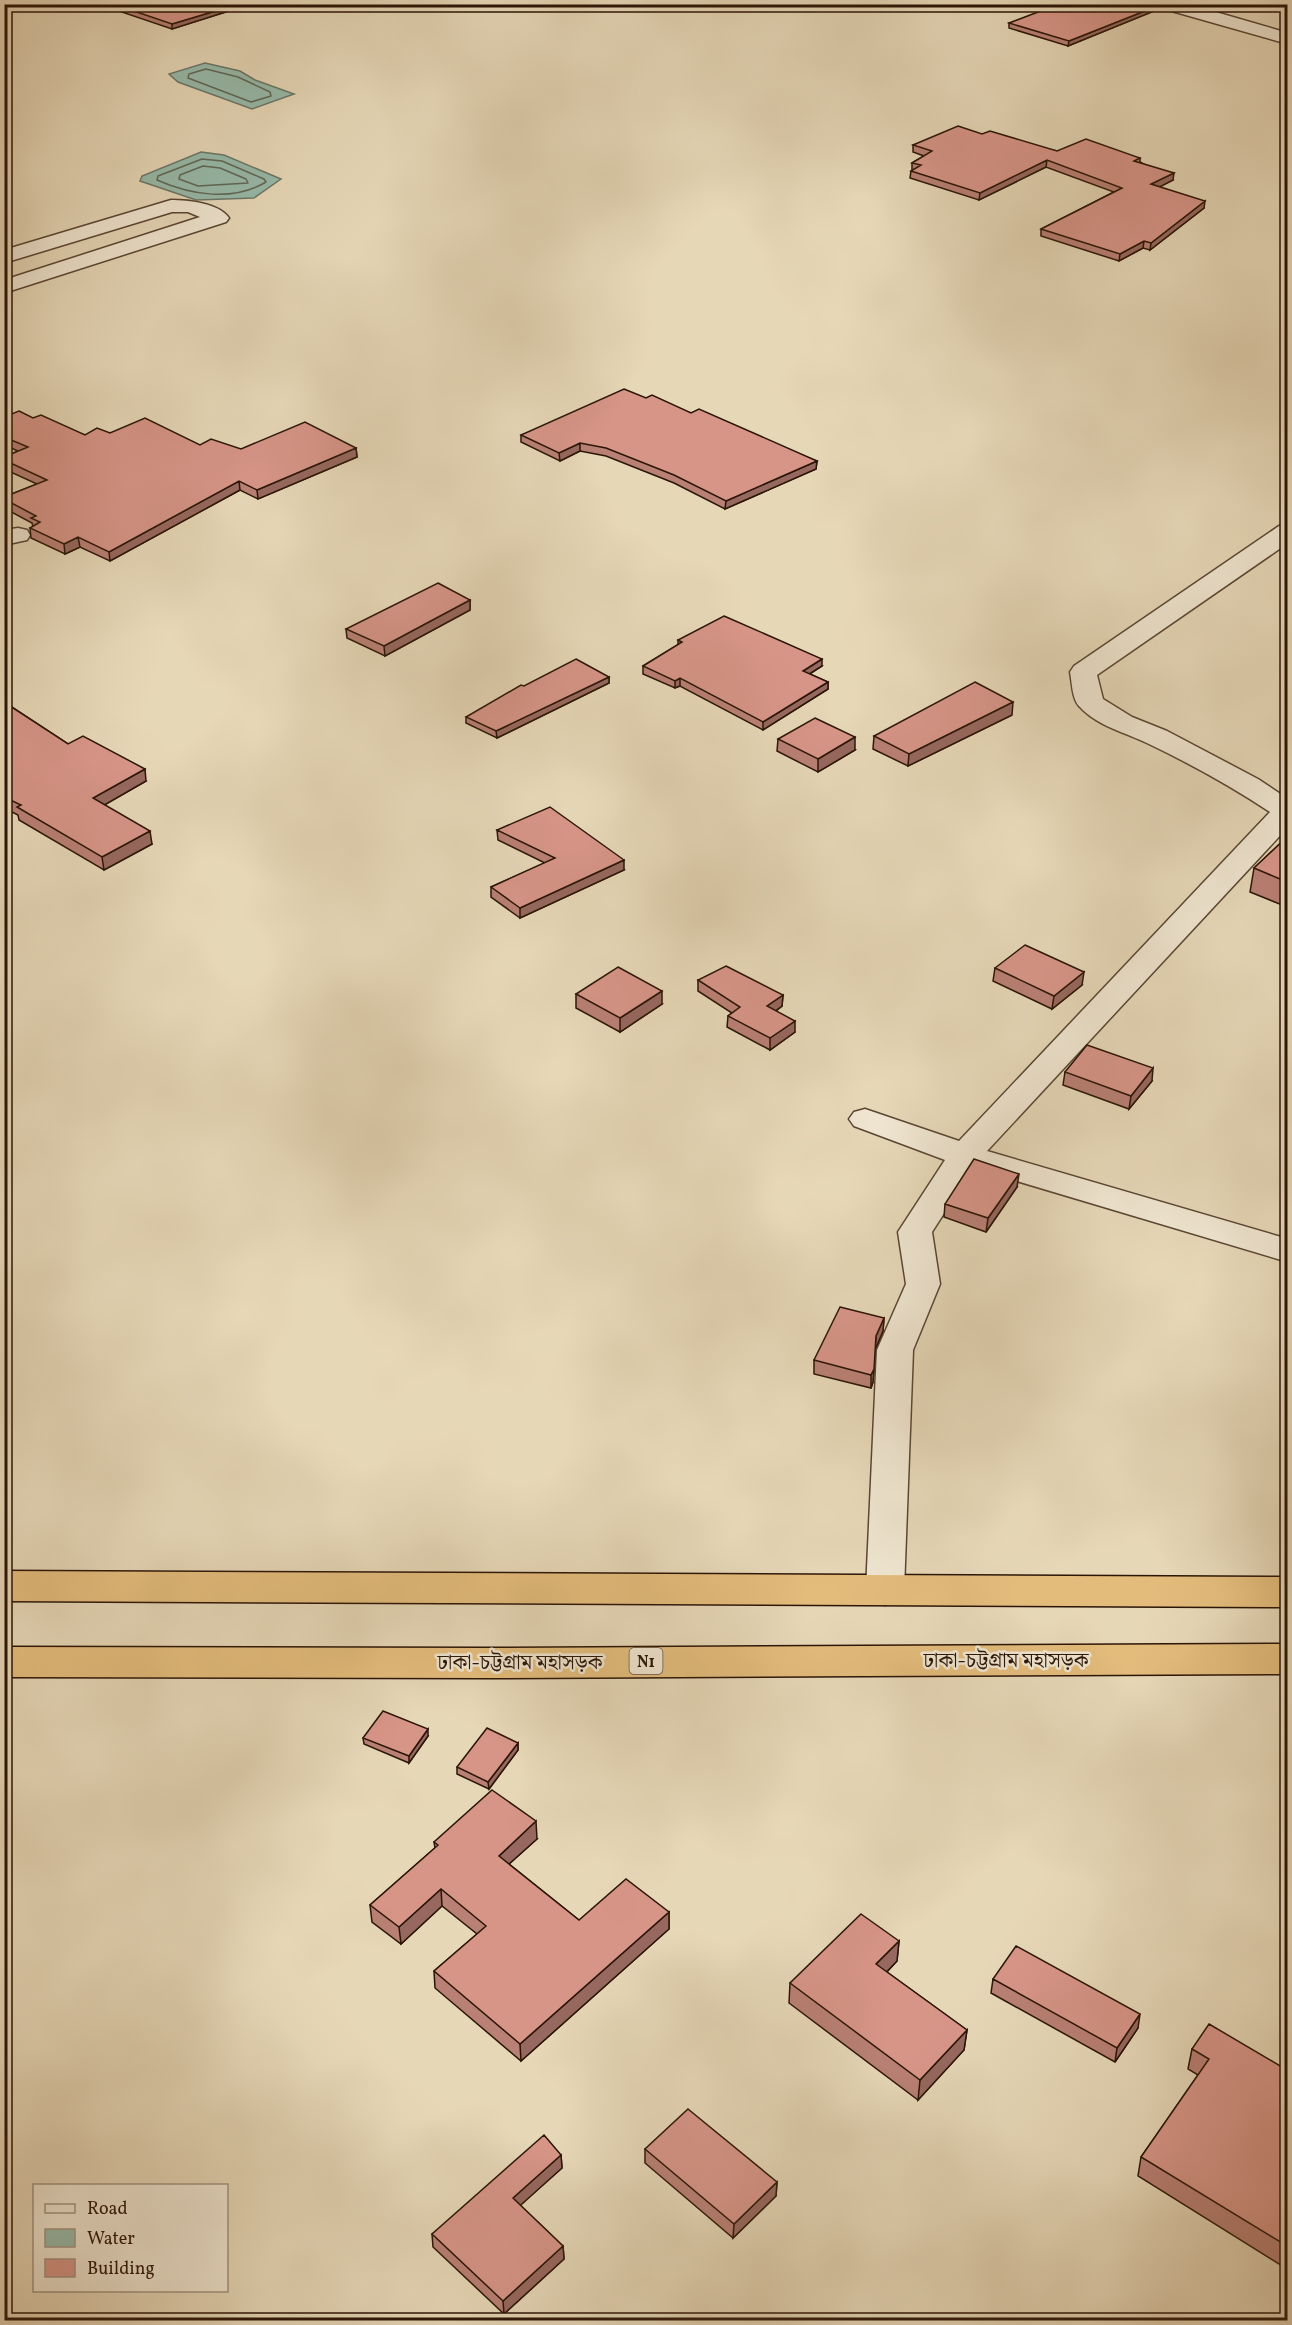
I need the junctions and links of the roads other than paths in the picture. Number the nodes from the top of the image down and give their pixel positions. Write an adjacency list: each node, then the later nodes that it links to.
1 (1167, 4): 2 (street)
2 (1287, 39)
3 (4, 257): 4 (street)
4 (4, 287)
5 (1287, 531): 7 (street)
6 (865, 1119): 7 (street)
7 (965, 1155): 8 (street); 10 (street)
8 (1287, 1251)
9 (4, 1586): 10 (highway)
10 (885, 1590): 11 (highway)
11 (1287, 1592)
12 (1287, 1659): 13 (highway, ঢাকা-চট্টগ্রাম মহাসড়ক / N1)
13 (4, 1662)

